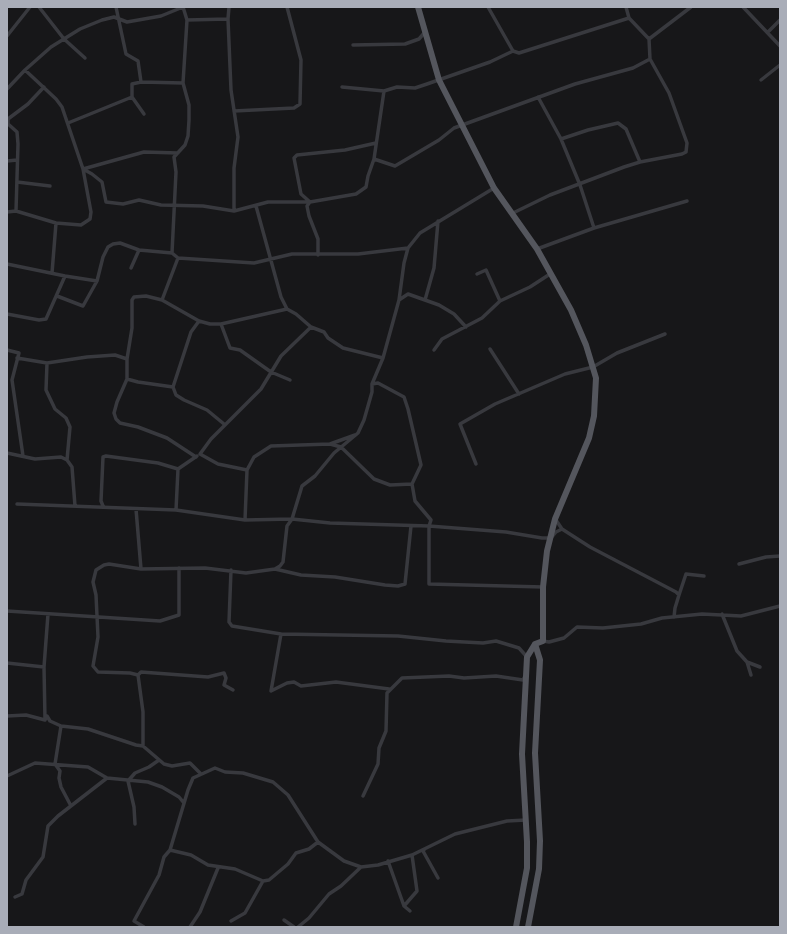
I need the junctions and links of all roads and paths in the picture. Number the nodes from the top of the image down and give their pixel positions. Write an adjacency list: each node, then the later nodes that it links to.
1 (30, 7): 19 (street)
2 (39, 7): 20 (street)
3 (116, 7): 14 (street)
4 (183, 7): 14 (street); 15 (street)
5 (229, 7): 13 (street)
6 (287, 7): 39 (street)
7 (418, 7): 17 (main road)
8 (488, 7): 24 (street)
9 (626, 7): 12 (street)
10 (691, 7): 21 (street)
11 (743, 7): 18 (street)
12 (629, 18): 21 (street); 24 (street)
13 (228, 19): 15 (street); 39 (street)
14 (119, 20): 20 (street); 31 (street)
15 (187, 20): 32 (street)
16 (780, 20): 18 (street)
17 (425, 32): 22 (street); 29 (main road)
18 (768, 32): 23 (street)
19 (7, 36)
20 (64, 39): 25 (street); 28 (street)
21 (649, 39): 26 (street)
22 (353, 45)
23 (780, 46)
24 (514, 51): 29 (street)
25 (85, 58)
26 (650, 59): 37 (street); 50 (street)
27 (780, 65): 30 (street)
28 (25, 70): 33 (street); 35 (street)
29 (439, 80): 36 (street); 43 (main road)
30 (761, 80)
31 (141, 82): 32 (street); 38 (street)
32 (183, 83): 46 (street)
33 (44, 87): 41 (street); 42 (street)
34 (342, 87): 36 (street)
35 (7, 89)
36 (384, 91): 45 (street)
37 (538, 97): 43 (street); 44 (street)
38 (132, 98): 40 (street); 41 (street)
39 (234, 111): 61 (street)
40 (144, 114)
41 (68, 123): 51 (street)
42 (8, 124): 48 (street)
43 (462, 126): 47 (street); 55 (main road)
44 (561, 139): 50 (street); 53 (street)
45 (376, 143): 47 (street); 57 (street)
46 (178, 153): 51 (street); 58 (street)
47 (374, 159): 57 (street)
48 (17, 160): 49 (street); 52 (street)
49 (7, 161)
50 (640, 162): 53 (street)
51 (82, 169): 58 (street); 65 (street)
52 (17, 182): 54 (street); 60 (street)
53 (580, 185): 63 (street); 66 (street)
54 (50, 186)
55 (494, 188): 63 (main road); 64 (street)
56 (687, 201): 66 (street)
57 (310, 202): 59 (street); 71 (street)
58 (174, 204): 61 (street); 70 (street)
59 (256, 206): 61 (street); 73 (street)
60 (16, 211): 62 (street); 65 (street)
61 (234, 211)
62 (7, 212)
63 (513, 213): 68 (main road)
64 (438, 221): 67 (street); 84 (street)
65 (56, 223): 76 (street)
66 (594, 228): 68 (street)
67 (408, 248): 71 (street); 83 (street)
68 (537, 249): 78 (main road)
69 (139, 250): 70 (street); 75 (street); 80 (street)
70 (172, 253): 72 (street)
71 (318, 255): 73 (street)
72 (178, 258): 73 (street); 82 (street)
73 (271, 260): 86 (street)
74 (7, 264): 76 (street)
75 (131, 268)
76 (52, 273): 79 (street)
77 (477, 274): 85 (street)
78 (550, 274): 85 (street); 100 (main road)
79 (65, 276): 80 (street); 81 (street)
80 (97, 281): 81 (street)
81 (57, 296): 87 (street)
82 (162, 300): 88 (street); 98 (street)
83 (399, 300): 84 (street); 97 (street)
84 (425, 300): 91 (street)
85 (500, 301): 91 (street)
86 (287, 309): 89 (street); 90 (street)
87 (7, 314)
88 (199, 321): 89 (street); 107 (street)
89 (221, 324): 101 (street)
90 (310, 327): 97 (street); 101 (street)
91 (466, 327): 95 (street)
92 (664, 334): 100 (street)
93 (490, 349): 108 (street)
94 (7, 350): 96 (street)
95 (434, 350)
96 (18, 358): 99 (street); 104 (street)
97 (383, 358): 106 (street)
98 (127, 359): 99 (street); 102 (street)
99 (47, 363): 116 (street)
100 (593, 367): 108 (street); 127 (main road)
101 (272, 372): 105 (street); 109 (street)
102 (127, 378): 107 (street); 114 (street)
103 (7, 380): 104 (street)
104 (12, 380): 115 (street)
105 (290, 380)
106 (372, 384): 110 (street); 120 (street)
107 (173, 387): 109 (street)
108 (519, 394): 117 (street)
109 (224, 424): 114 (street)
110 (358, 433): 111 (street); 112 (street)
111 (330, 444): 112 (street); 119 (street)
112 (341, 447): 120 (street); 126 (street)
113 (7, 453): 115 (street)
114 (198, 455): 118 (street); 119 (street)
115 (23, 456): 116 (street)
116 (67, 460): 122 (street)
117 (476, 464)
118 (178, 468): 123 (street); 125 (street)
119 (247, 470): 128 (street)
120 (412, 484): 130 (street)
121 (17, 504): 122 (street)
122 (75, 506): 123 (street)
123 (102, 506): 124 (street)
124 (136, 509): 125 (street); 136 (street)
125 (176, 510): 128 (street)
126 (292, 519): 128 (street); 129 (street); 137 (street)
127 (555, 519): 131 (street); 132 (main road)
128 (245, 520)
129 (411, 526): 130 (street); 137 (street)
130 (429, 526): 132 (street); 140 (street)
131 (562, 529): 132 (street); 141 (street)
132 (551, 538): 140 (main road)
133 (780, 556): 134 (street)
134 (739, 564)
135 (180, 568): 136 (street); 138 (street); 147 (street)
136 (141, 569): 147 (street)
137 (275, 569): 138 (street)
138 (231, 570): 148 (street)
139 (704, 576): 141 (street)
140 (543, 586): 149 (main road)
141 (679, 595): 146 (street)
142 (780, 606): 145 (street)
143 (7, 611): 144 (street)
144 (48, 614): 147 (street); 154 (street)
145 (722, 614): 146 (street); 152 (street)
146 (674, 617): 149 (street)
147 (96, 618): 158 (street)
148 (281, 634): 151 (street); 160 (street)
149 (543, 641): 150 (main road)
150 (535, 644): 151 (main road); 195 (main road)
151 (527, 657): 156 (main road)
152 (747, 662): 155 (street); 157 (street)
153 (7, 663): 154 (street)
154 (44, 667): 162 (street)
155 (760, 667)
156 (526, 675): 160 (street); 174 (main road)
157 (751, 675)
158 (138, 676): 159 (street); 164 (street)
159 (233, 690)
160 (389, 690): 171 (street)
161 (7, 716): 162 (street)
162 (45, 720): 163 (street)
163 (61, 726): 164 (street); 166 (street)
164 (143, 746): 165 (street)
165 (159, 760): 167 (street); 170 (street)
166 (55, 764): 168 (street); 169 (street); 173 (street)
167 (201, 774): 172 (street); 176 (street)
168 (7, 776)
169 (107, 778): 170 (street); 173 (street)
170 (128, 781): 172 (street); 175 (street)
171 (363, 796)
172 (184, 803): 177 (street)
173 (71, 806): 185 (street)
174 (526, 820): 178 (street); 194 (main road)
175 (135, 824)
176 (318, 842): 181 (street); 184 (street)
177 (170, 850): 182 (street); 190 (street)
178 (424, 850): 179 (street); 183 (street)
179 (412, 855): 180 (street); 186 (street)
180 (388, 861): 181 (street); 186 (street)
181 (361, 867): 193 (street)
182 (218, 868): 184 (street); 191 (street)
183 (438, 878)
184 (263, 881): 189 (street)
185 (15, 897)
186 (404, 906): 187 (street)
187 (410, 911)
188 (284, 920): 192 (street)
189 (231, 921)
190 (144, 927)
191 (190, 927)
192 (294, 927)
193 (298, 927)
194 (516, 927)
195 (528, 927)

